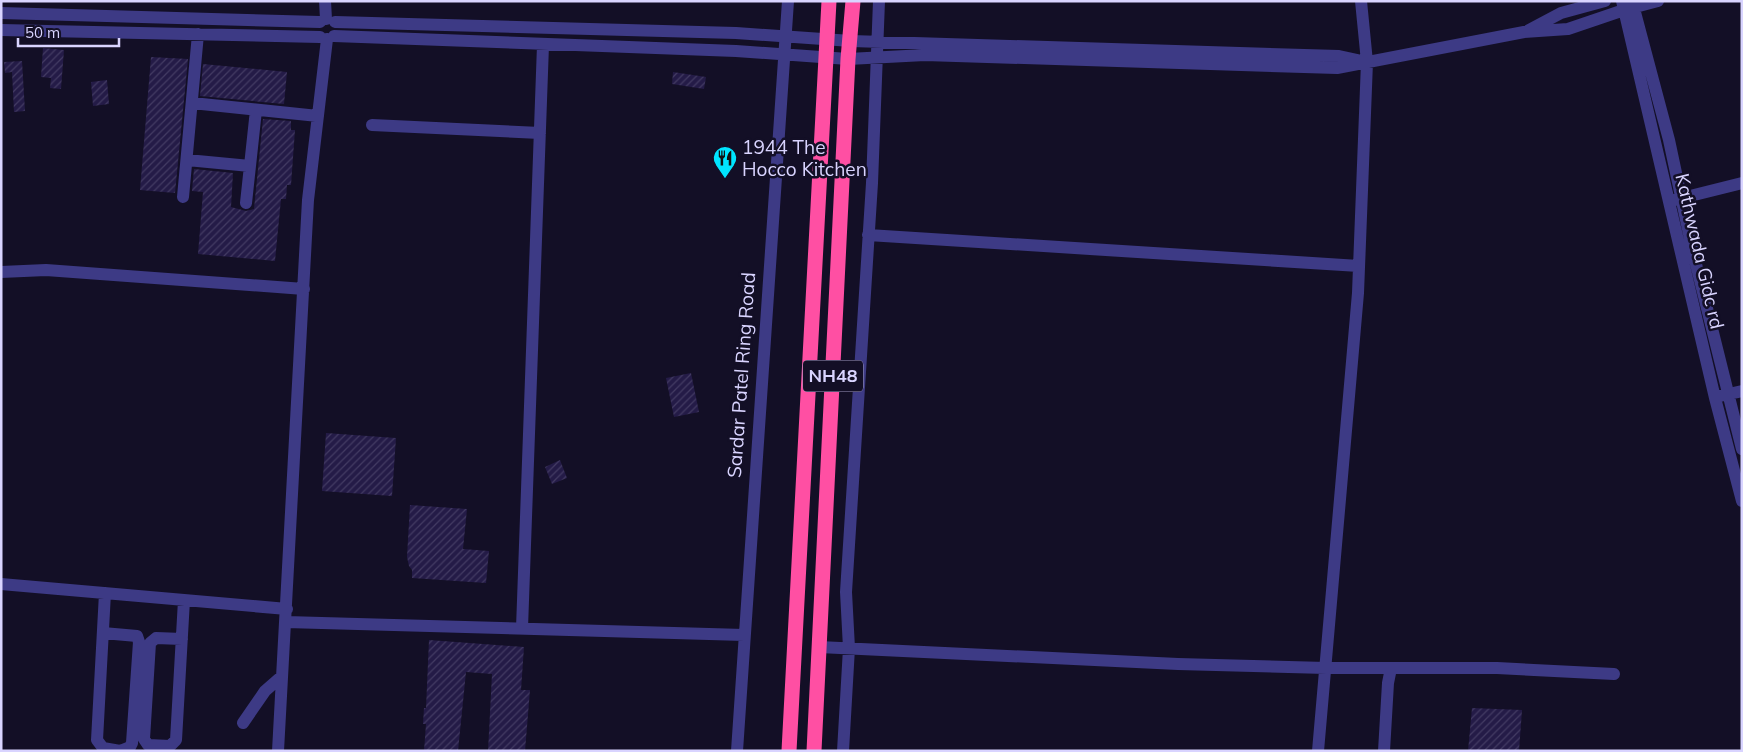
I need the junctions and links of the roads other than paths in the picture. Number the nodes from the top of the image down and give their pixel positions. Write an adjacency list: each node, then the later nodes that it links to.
1 (326, 1): 11 (street)
2 (788, 1): 15 (street, Sardar Patel Ring Road)
3 (829, 1): 17 (highway, NH48)
4 (853, 1): 18 (highway, NH48)
5 (879, 1): 19 (street)
6 (1361, 1): 25 (street)
7 (1604, 1): 13 (street)
8 (1658, 1): 9 (street)
9 (1628, 5): 13 (street); 35 (street, Kathwada Gidc rd)
10 (1, 13): 11 (street)
11 (327, 21): 15 (street); 16 (street); 16 (street)
12 (1, 30): 14 (street)
13 (1524, 32): 25 (street)
14 (198, 34): 16 (street); 26 (street)
15 (786, 36): 17 (street); 21 (street, Sardar Patel Ring Road)
16 (327, 37): 20 (street); 28 (street)
17 (827, 38): 18 (street); 22 (highway, NH48)
18 (851, 41): 19 (street); 24 (highway, NH48)
19 (876, 42): 23 (street); 25 (street)
20 (543, 45): 21 (street); 30 (street)
21 (783, 54): 22 (street); 51 (street, Sardar Patel Ring Road)
22 (825, 57): 24 (street); 62 (highway, NH48)
23 (875, 58): 24 (street); 25 (street); 37 (street)
24 (848, 59): 53 (highway, NH48)
25 (1367, 62): 38 (street)
26 (192, 103): 27 (street); 31 (street)
27 (256, 110): 28 (street); 32 (street)
28 (318, 116): 40 (street)
29 (372, 125): 30 (street)
30 (540, 133): 49 (street)
31 (187, 160): 32 (street); 34 (street)
32 (250, 166): 36 (street)
33 (1742, 183): 35 (street)
34 (183, 197)
35 (1675, 200): 42 (street, Kathwada Gidc rd)
36 (246, 203)
37 (868, 235): 38 (street); 54 (street)
38 (1359, 266): 55 (street)
39 (1, 272): 40 (street)
40 (304, 289): 48 (street)
41 (1742, 391): 42 (street)
42 (1721, 396): 43 (street); 44 (street, Kathwada Gidc rd)
43 (1742, 450)
44 (1742, 501)
45 (1, 584): 46 (street)
46 (106, 593): 47 (street); 50 (street)
47 (184, 600): 48 (street); 52 (street)
48 (286, 615): 49 (street); 58 (street)
49 (522, 628): 51 (street)
50 (103, 633): 50 (street)
51 (744, 635): 61 (street, Sardar Patel Ring Road)
52 (182, 639): 52 (street)
53 (819, 647): 54 (street); 63 (highway, NH48)
54 (849, 648): 55 (street); 64 (street)
55 (1326, 668): 56 (street); 65 (street)
56 (1391, 668): 57 (street); 66 (street)
57 (1614, 674)
58 (281, 677): 59 (street); 60 (street)
59 (244, 723)
60 (278, 751)
61 (737, 751)
62 (789, 751)
63 (814, 751)
64 (843, 751)
65 (1318, 751)
66 (1384, 751)

